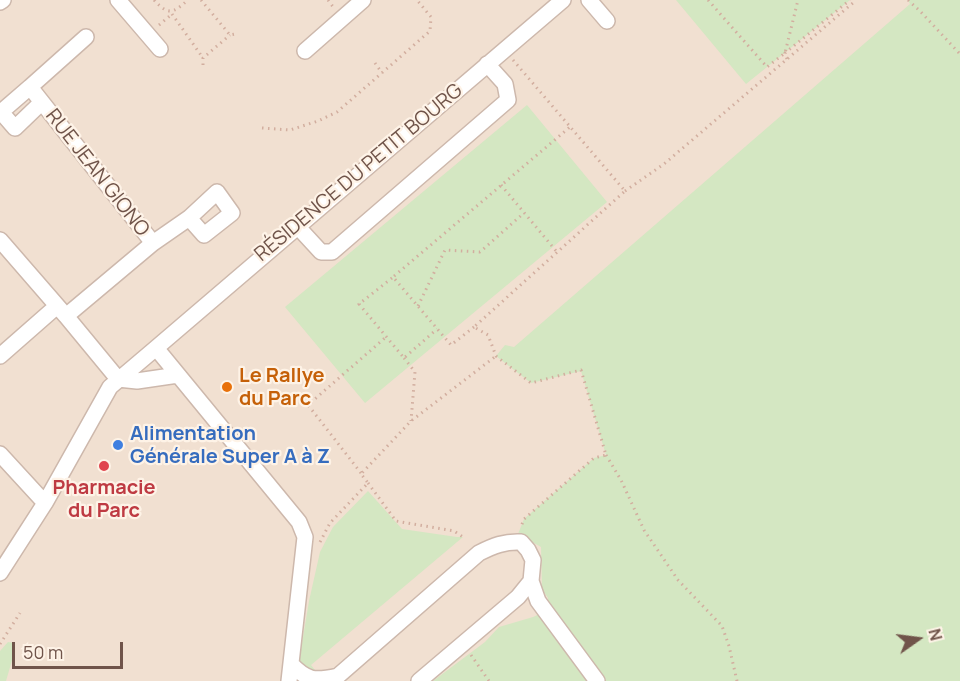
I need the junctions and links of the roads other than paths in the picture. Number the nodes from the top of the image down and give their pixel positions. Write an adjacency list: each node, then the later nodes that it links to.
1 (118, 0): 7 (street)
2 (363, 0): 8 (street)
3 (563, 0): 9 (street, RÉSIDENCE DU PETIT BOURG)
4 (589, 0): 5 (street)
5 (607, 21)
6 (86, 38): 10 (street)
7 (160, 49)
8 (305, 51)
9 (487, 64): 14 (street, RÉSIDENCE DU PETIT BOURG); 14 (street)
10 (30, 87): 11 (street, RUE JEAN GIONO); 12 (street, RUE JEAN GIONO)
11 (41, 103): 12 (street, RUE JEAN GIONO); 16 (street, RUE JEAN GIONO)
12 (0, 111)
13 (189, 218): 16 (street, RUE JEAN GIONO)
14 (297, 226): 18 (street, RÉSIDENCE DU PETIT BOURG)
15 (0, 240): 17 (street)
16 (153, 243): 17 (street, RUE JEAN GIONO)
17 (62, 311): 19 (street, RUE JEAN GIONO); 21 (street)
18 (156, 348): 20 (street); 21 (street, RÉSIDENCE DU PETIT BOURG)
19 (0, 356)
20 (178, 375): 21 (street); 26 (street)
21 (118, 379): 23 (street, RÉSIDENCE DU PETIT BOURG)
22 (0, 454): 23 (street)
23 (45, 503): 24 (street, RÉSIDENCE DU PETIT BOURG)
24 (0, 573)
25 (531, 581): 26 (street); 28 (street); 29 (street)
26 (291, 664): 27 (street)
27 (289, 681)
28 (419, 681)
29 (597, 681)

